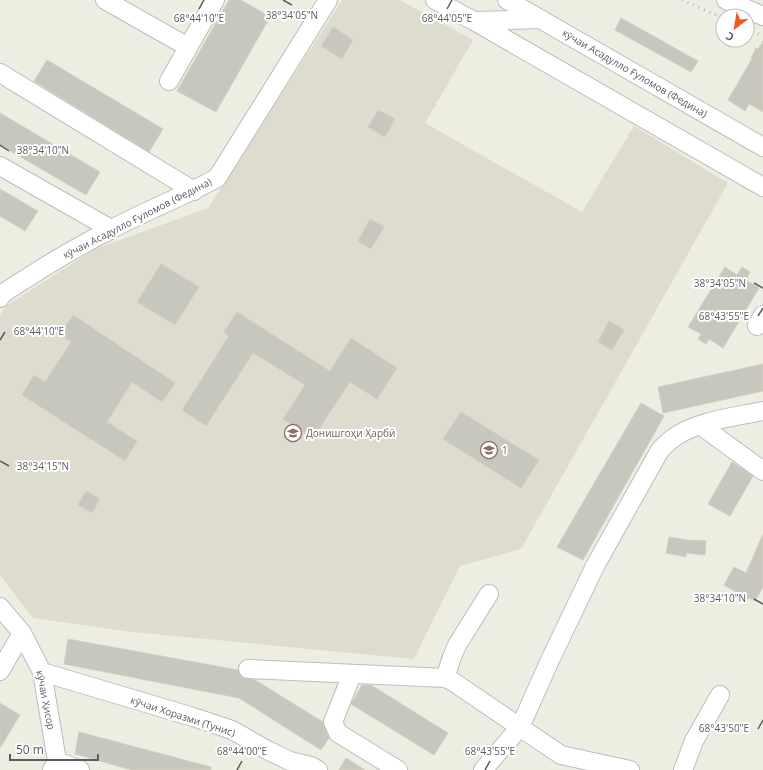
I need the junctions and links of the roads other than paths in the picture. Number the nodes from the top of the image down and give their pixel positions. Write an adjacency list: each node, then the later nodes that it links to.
1 (105, 0): 10 (street)
2 (215, 0): 10 (street)
3 (328, 0): 16 (street, кӯчаи Асадулло Ғуломов (Федина))
4 (435, 0): 9 (street)
5 (507, 0): 8 (street, кӯчаи Асадулло Ғуломов (Федина))
6 (726, 0): 7 (street)
7 (763, 16)
8 (541, 19): 9 (street); 13 (street, кӯчаи Асадулло Ғуломов (Федина))
9 (474, 20): 15 (street)
10 (188, 47): 12 (street)
11 (0, 73): 16 (street)
12 (169, 81)
13 (763, 147)
14 (0, 166): 17 (street)
15 (763, 187)
16 (194, 191): 17 (street, кӯчаи Асадулло Ғуломов (Федина))
17 (111, 229): 18 (street, кӯчаи Асадулло Ғуломов (Федина))
18 (1, 295)
19 (763, 411): 20 (street)
20 (700, 425): 21 (street); 31 (street)
21 (763, 470)
22 (489, 594): 29 (street)
23 (0, 607): 24 (street, кӯчаи Ҳисор)
24 (22, 633): 26 (street); 27 (street, кӯчаи Ҳисор)
25 (248, 669): 28 (street)
26 (0, 670)
27 (42, 672): 32 (street, кӯчаи Ҳисор); 34 (street, кӯчаи Хоразми (Тунис))
28 (352, 674): 29 (street); 35 (street)
29 (445, 678): 31 (street)
30 (720, 694): 38 (street)
31 (520, 727): 36 (street); 37 (street)
32 (54, 766): 33 (street)
33 (80, 770)
34 (318, 770)
35 (398, 770)
36 (483, 770)
37 (630, 770)
38 (683, 770)

